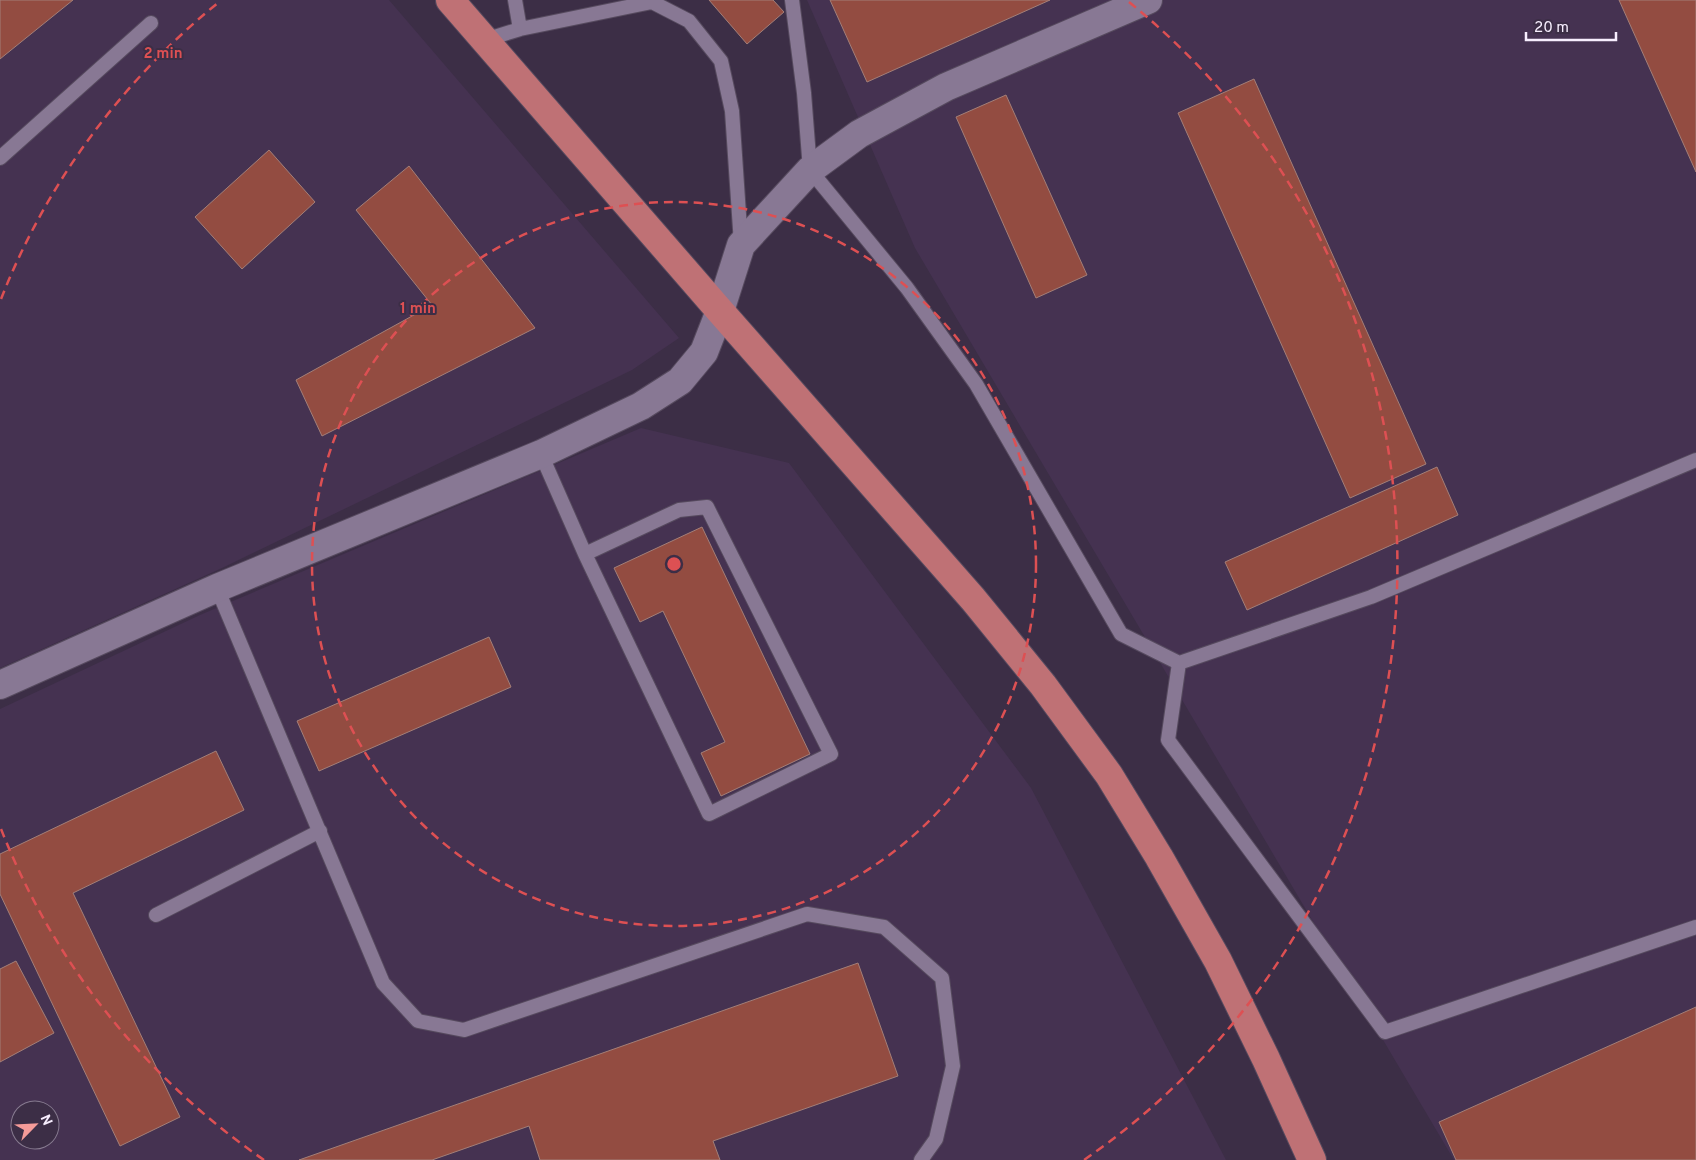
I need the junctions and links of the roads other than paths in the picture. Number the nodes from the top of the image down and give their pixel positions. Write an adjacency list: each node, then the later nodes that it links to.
1 (450, 0): 7 (main road)
2 (515, 0): 6 (lane)
3 (792, 0): 9 (lane)
4 (1148, 0): 9 (street)
5 (151, 23): 8 (lane)
6 (520, 29): 7 (lane); 10 (lane)
7 (485, 40): 11 (main road)
8 (0, 158)
9 (810, 170): 10 (street); 16 (lane)
10 (741, 245): 11 (street)
11 (720, 311): 12 (street); 22 (main road)
12 (542, 454): 14 (lane); 15 (street)
13 (1696, 460): 16 (lane)
14 (586, 554): 14 (lane)
15 (217, 588): 17 (street); 18 (lane)
16 (1179, 662): 20 (lane)
17 (0, 685)
18 (320, 831): 19 (lane); 21 (lane)
19 (156, 915)
20 (1696, 927)
21 (921, 1160)
22 (1312, 1160)

